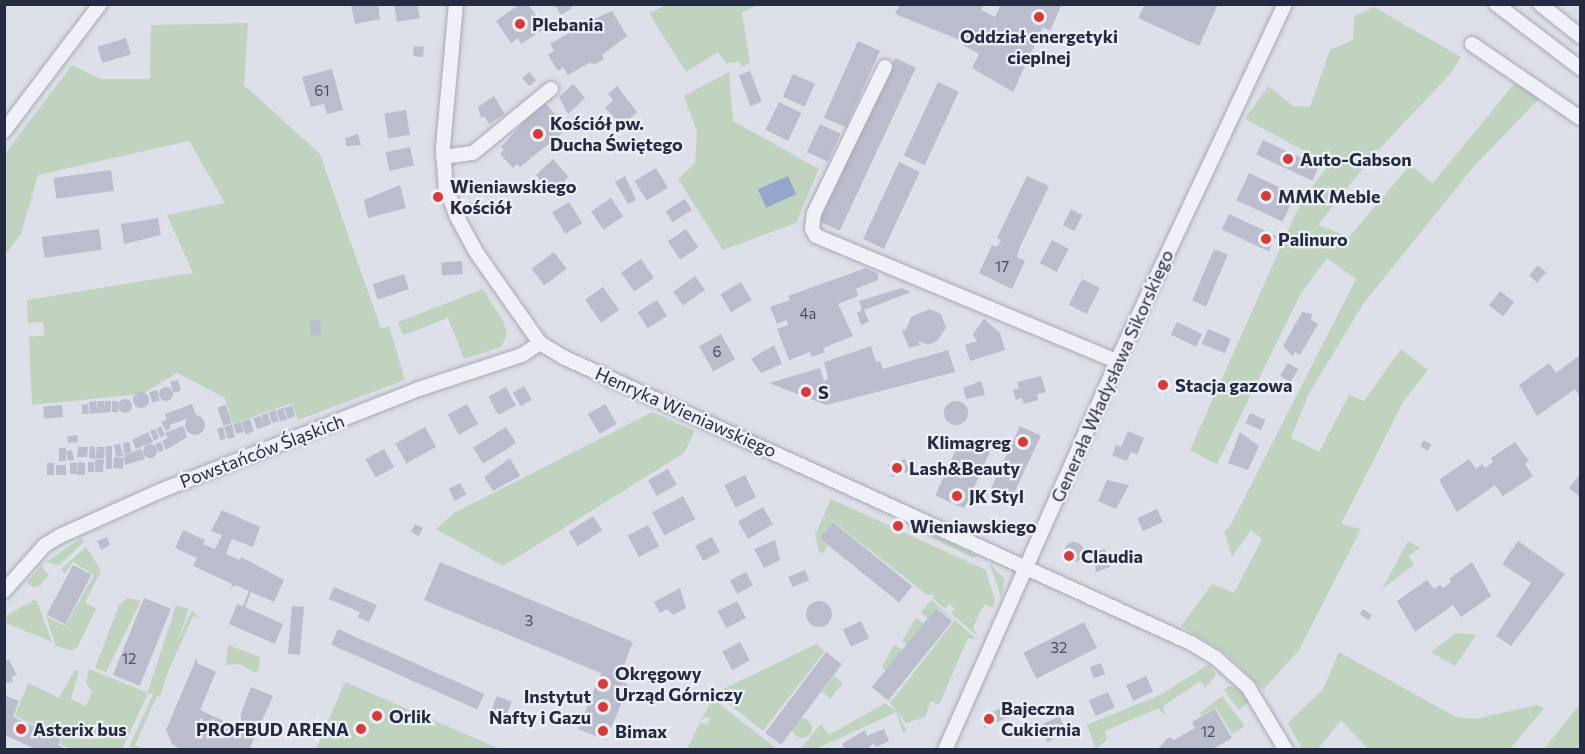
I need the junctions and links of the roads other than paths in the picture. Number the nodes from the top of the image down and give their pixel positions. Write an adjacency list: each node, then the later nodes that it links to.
1 (100, 4): 12 (street)
2 (456, 4): 13 (street, Henryka Wieniawskiego)
3 (1285, 4): 15 (street, Generała Władysława Sikorskiego)
4 (1496, 4): 9 (street)
5 (1540, 4): 6 (street)
6 (1581, 36)
7 (1472, 45): 11 (street)
8 (885, 67): 15 (street)
9 (1581, 68)
10 (551, 88): 13 (street)
11 (1581, 118)
12 (4, 132)
13 (443, 157): 14 (street, Henryka Wieniawskiego)
14 (540, 343): 16 (street, Henryka Wieniawskiego); 17 (street, Powstańców Śląskich)
15 (1117, 362): 16 (street, Generała Władysława Sikorskiego)
16 (1026, 568): 18 (street, Generała Władysława Sikorskiego); 19 (street, Henryka Wieniawskiego)
17 (4, 591)
18 (945, 750)
19 (1286, 750)

